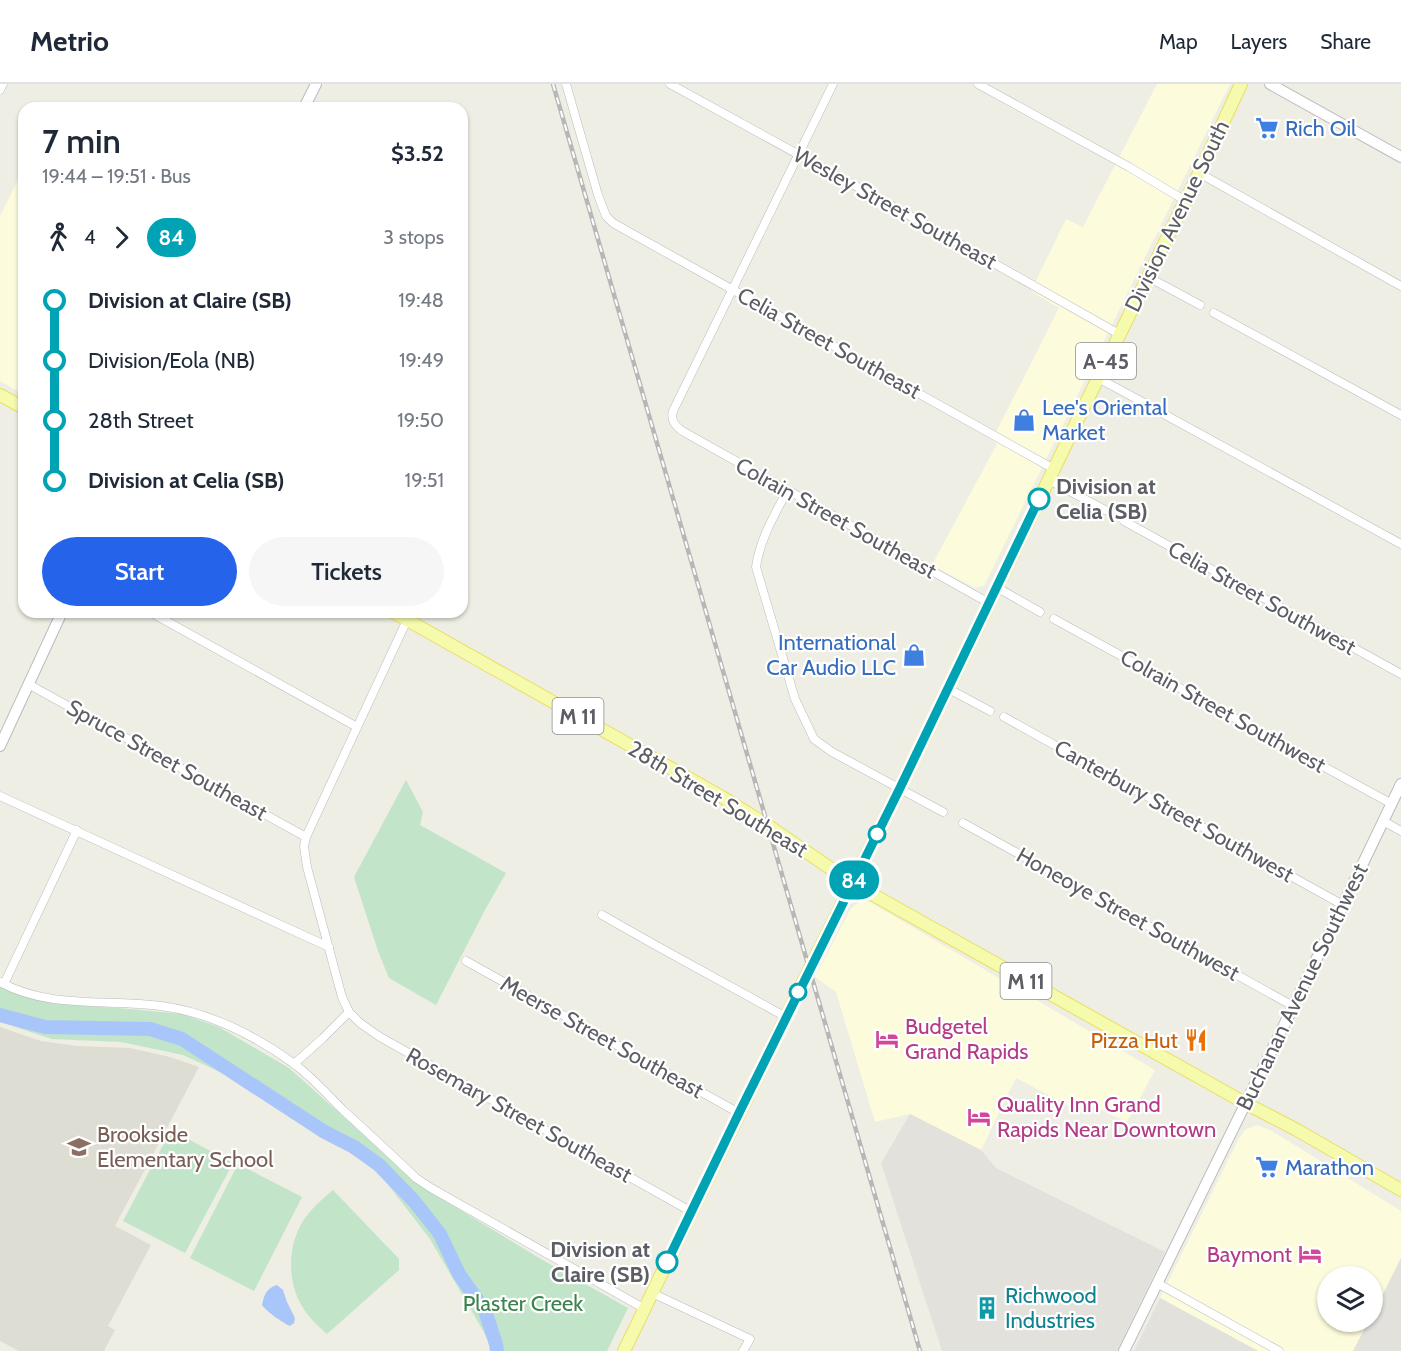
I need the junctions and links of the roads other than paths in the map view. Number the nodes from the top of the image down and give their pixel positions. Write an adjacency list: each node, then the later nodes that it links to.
1 (3, 84): 9 (street)
2 (316, 84): 10 (street)
3 (566, 84): 17 (street, Celia Street Southeast)
4 (670, 84): 11 (street, Wesley Street Southeast)
5 (833, 84): 11 (street)
6 (978, 84): 14 (street)
7 (1241, 84): 13 (main road, Division Avenue South / A-45)
8 (1270, 84): 12 (street)
9 (0, 90)
10 (307, 102)
11 (798, 155): 17 (street); 20 (street, Wesley Street Southeast)
12 (1401, 157)
13 (1199, 173): 14 (main road, Division Avenue South / A-45); 16 (street)
14 (1186, 201): 15 (main road, Division Avenue South / A-45)
15 (1148, 278): 18 (street); 20 (main road, Division Avenue South / A-45)
16 (1401, 286)
17 (732, 289): 27 (street, Celia Street Southeast); 28 (street, Colrain Street Southeast)
18 (1200, 305)
19 (1214, 313): 26 (street)
20 (1119, 334): 21 (main road, Division Avenue South / A-45)
21 (1098, 378): 24 (street); 27 (main road, Division Avenue South / A-45)
22 (0, 395): 23 (main road)
23 (18, 405)
24 (1148, 405)
25 (1160, 412): 31 (street)
26 (1401, 415)
27 (1051, 474): 29 (street); 32 (main road, Division Avenue South / A-45)
28 (787, 491): 33 (street, Colrain Street Southeast); 48 (street)
29 (1105, 510)
30 (1124, 521): 40 (street, Celia Street Southwest)
31 (1401, 544)
32 (996, 587): 33 (main road, Division Avenue South / A-45); 34 (street)
33 (988, 603): 42 (main road, Division Avenue South / A-45)
34 (1040, 612)
35 (59, 618): 41 (street)
36 (161, 618): 45 (street)
37 (404, 618): 39 (main road, 28th Street Southeast / M 11)
38 (1054, 619): 50 (street, Colrain Street Southwest)
39 (407, 620): 45 (street); 57 (main road, 28th Street Southeast / M 11)
40 (1401, 674)
41 (28, 684): 46 (street); 56 (street, Spruce Street Southeast)
42 (947, 688): 43 (street); 48 (main road, Division Avenue South / A-45)
43 (990, 711)
44 (1004, 717): 58 (street, Canterbury Street Southwest)
45 (357, 727): 56 (street)
46 (0, 746)
47 (1401, 784): 50 (street, Buchanan Avenue Southwest)
48 (900, 788): 51 (street); 57 (main road, Division Avenue South / A-45)
49 (0, 796): 54 (street)
50 (1392, 804): 52 (street, Buchanan Avenue Southwest)
51 (943, 812)
52 (1383, 821): 55 (street); 58 (street, Buchanan Avenue Southwest)
53 (963, 822): 63 (street, Honeoye Street Southwest)
54 (77, 830): 60 (street); 62 (street)
55 (1401, 831)
56 (306, 837): 60 (street)
57 (852, 883): 65 (main road, Division Avenue South); 67 (main road, M 11)
58 (1343, 905): 63 (street, Buchanan Avenue Southwest)
59 (602, 915): 65 (street)
60 (328, 947): 64 (street)
61 (466, 961): 68 (street, Meerse Street Southeast)
62 (2, 983): 66 (street)
63 (1293, 1006): 67 (street, Buchanan Avenue Southwest)
64 (348, 1012): 66 (street); 70 (street, Rosemary Street Southeast)
65 (786, 1017): 68 (main road, Division Avenue South)
66 (294, 1064): 73 (street)
67 (1245, 1103): 69 (main road, M 11); 71 (street, Buchanan Avenue Southwest)
68 (739, 1113): 70 (main road, Division Avenue South)
69 (1401, 1190)
70 (692, 1212): 72 (main road, Division Avenue South)
71 (1157, 1283): 76 (street, Buchanan Avenue Southwest); 77 (street)
72 (652, 1293): 73 (main road, Division Avenue South); 75 (street)
73 (645, 1308): 74 (main road, Division Avenue South)
74 (624, 1351)
75 (743, 1351)
76 (1124, 1351)
77 (1279, 1351)

